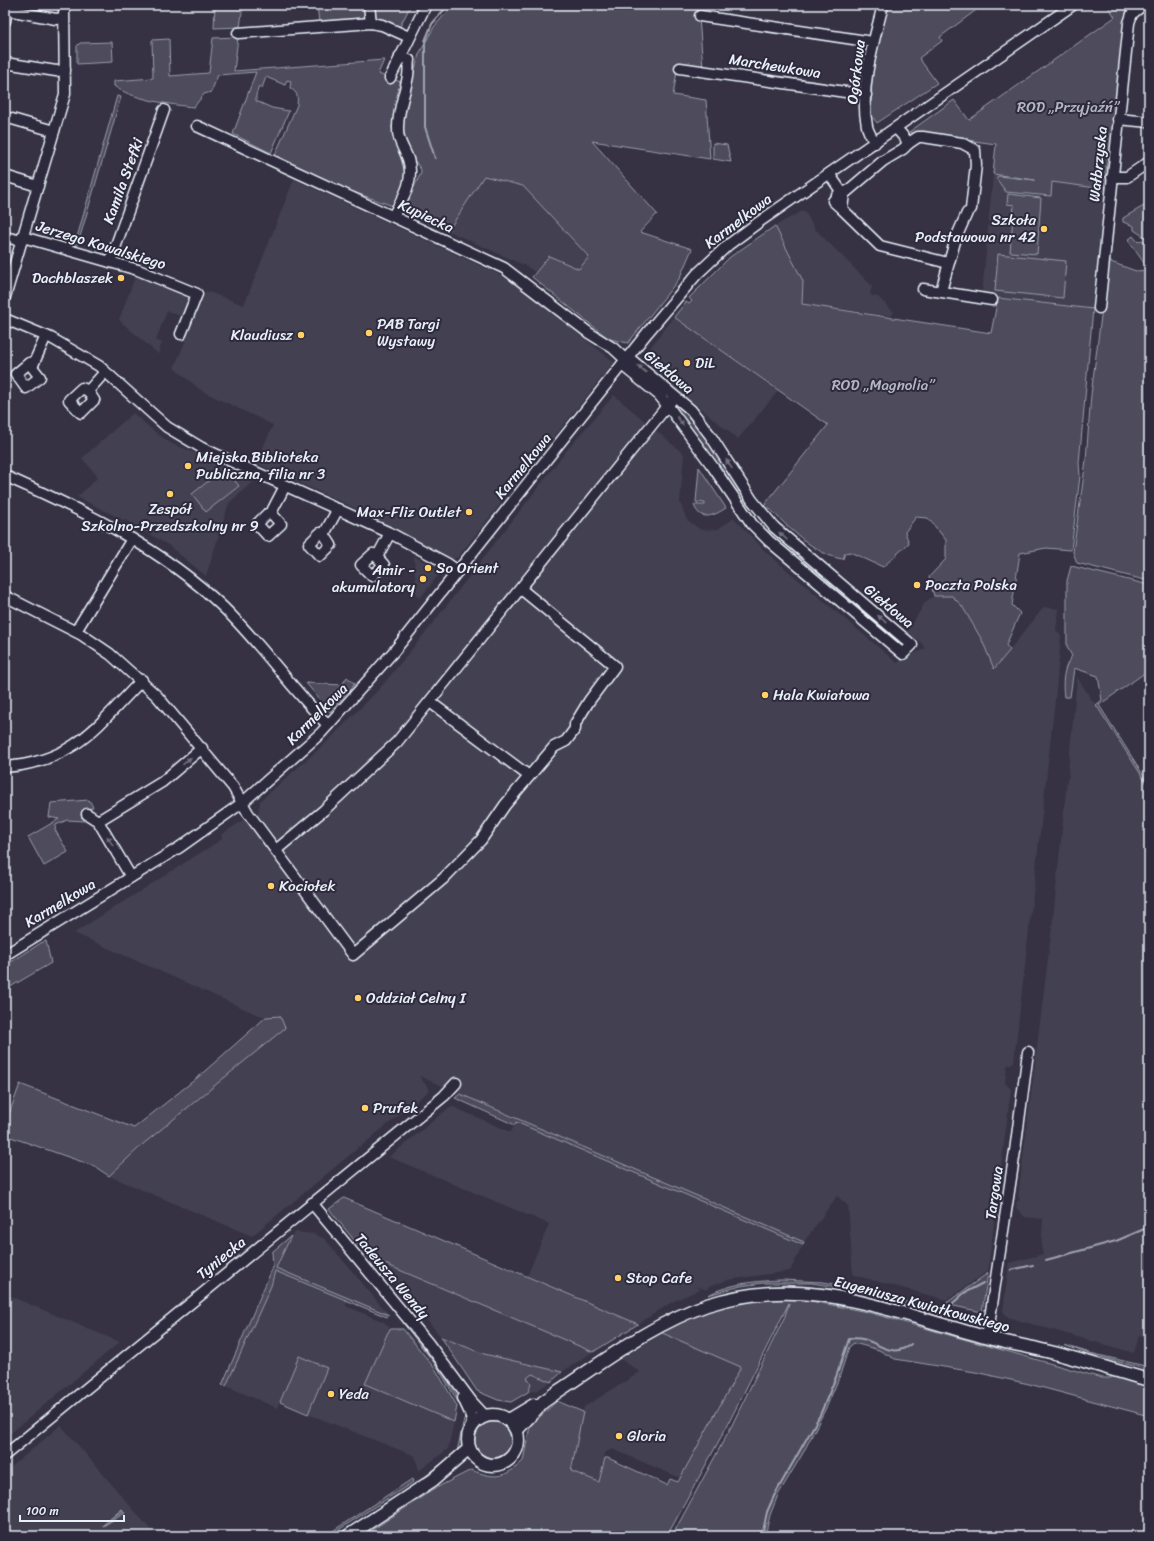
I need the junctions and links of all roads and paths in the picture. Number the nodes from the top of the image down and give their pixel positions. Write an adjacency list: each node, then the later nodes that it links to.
1 (64, 5): 8 (street)
2 (369, 5): 10 (street)
3 (426, 5): 12 (street)
4 (883, 5): 13 (street, Ogórkowa)
5 (1073, 5): 25 (street, Karmelkowa)
6 (1143, 5): 22 (street, Wałbrzyska)
7 (700, 16): 13 (street)
8 (64, 18): 9 (street); 17 (street)
9 (5, 21)
10 (371, 23): 11 (street); 12 (street)
11 (238, 34)
12 (409, 37): 14 (street)
13 (873, 42): 19 (street, Ogórkowa)
14 (400, 56): 18 (street); 35 (street)
15 (5, 63): 17 (street)
16 (680, 68): 19 (street, Marchewkowa)
17 (65, 70): 26 (street)
18 (390, 78)
19 (866, 95): 27 (street, Ogórkowa)
20 (164, 110): 38 (street, Kamila Stefki)
21 (5, 117): 26 (street)
22 (1118, 119): 23 (street); 31 (street, Wałbrzyska)
23 (1149, 122)
24 (198, 126): 35 (street, Kupiecka)
25 (896, 128): 27 (street, Karmelkowa); 28 (street)
26 (54, 131): 33 (street)
27 (875, 143): 48 (street, Karmelkowa)
28 (909, 143): 34 (street); 39 (street)
29 (1149, 162): 31 (street)
30 (5, 176): 33 (street)
31 (1112, 177): 44 (street, Wałbrzyska)
32 (832, 178): 34 (street)
33 (38, 186): 37 (street)
34 (843, 192): 39 (street)
35 (393, 216): 48 (street, Kupiecka)
36 (5, 236): 37 (street, Jerzego Kowalskiego)
37 (23, 239): 38 (street, Jerzego Kowalskiego); 42 (street)
38 (110, 262): 46 (street, Jerzego Kowalskiego)
39 (948, 263): 41 (street)
40 (923, 289): 41 (street)
41 (941, 291): 43 (street)
42 (5, 297)
43 (992, 300)
44 (1099, 308)
45 (5, 319): 47 (street)
46 (181, 334)
47 (46, 336): 49 (street); 50 (street)
48 (625, 361): 52 (street, Giełdowa, one-way to 48); 53 (street, Giełdowa); 64 (street, Karmelkowa)
49 (32, 367)
50 (105, 372): 51 (street); 55 (street)
51 (88, 391)
52 (675, 396): 53 (street); 56 (street, Giełdowa, one-way to 52)
53 (668, 406): 57 (street, Giełdowa, one-way to 57); 67 (street)
54 (5, 476): 62 (street)
55 (285, 486): 58 (street); 59 (street)
56 (750, 497): 57 (street); 65 (street, Giełdowa, one-way to 56)
57 (738, 504): 66 (street, Giełdowa)
58 (338, 509): 60 (street); 61 (street)
59 (271, 513)
60 (390, 533): 63 (street); 64 (street)
61 (324, 534)
62 (132, 539): 71 (street); 74 (street)
63 (377, 557)
64 (458, 571): 74 (street, Karmelkowa)
65 (828, 575): 66 (street); 68 (street, Giełdowa)
66 (820, 584): 70 (street, Giełdowa)
67 (521, 589): 73 (street); 77 (street)
68 (850, 593): 70 (street); 70 (street, Giełdowa, one-way to 68)
69 (5, 596): 71 (street)
70 (842, 602)
71 (76, 631): 72 (street)
72 (142, 680): 75 (street); 76 (street)
73 (430, 702): 77 (street); 81 (street)
74 (328, 725): 78 (street, Karmelkowa)
75 (202, 748): 78 (street); 80 (street, one-way to 75)
76 (5, 767)
77 (529, 776): 81 (street)
78 (242, 802): 81 (street); 82 (street, Karmelkowa)
79 (86, 814): 80 (street)
80 (98, 821): 82 (street, one-way to 80)
81 (276, 850)
82 (132, 877): 83 (street, Karmelkowa)
83 (5, 955)
84 (1028, 1052): 87 (street, Targowa)
85 (456, 1084): 86 (street, Tyniecka)
86 (312, 1203): 88 (street, Tadeusza Wendy); 96 (street, Tyniecka)
87 (987, 1338): 89 (main road, Eugeniusza Kwiatkowskiego); 90 (main road, Eugeniusza Kwiatkowskiego)
88 (448, 1370): 91 (street, Tadeusza Wendy); 93 (street, Tadeusza Wendy)
89 (1149, 1380)
90 (543, 1402): 92 (main road, Eugeniusza Kwiatkowskiego); 94 (main road, Eugeniusza Kwiatkowskiego)
91 (485, 1416): 92 (main road); 93 (main road)
92 (509, 1420): 94 (main road)
93 (473, 1425): 95 (main road)
94 (517, 1430): 97 (main road)
95 (469, 1449): 97 (main road); 98 (main road)
96 (5, 1455)
97 (477, 1460): 98 (main road)
98 (433, 1480): 99 (main road)
99 (348, 1536)

